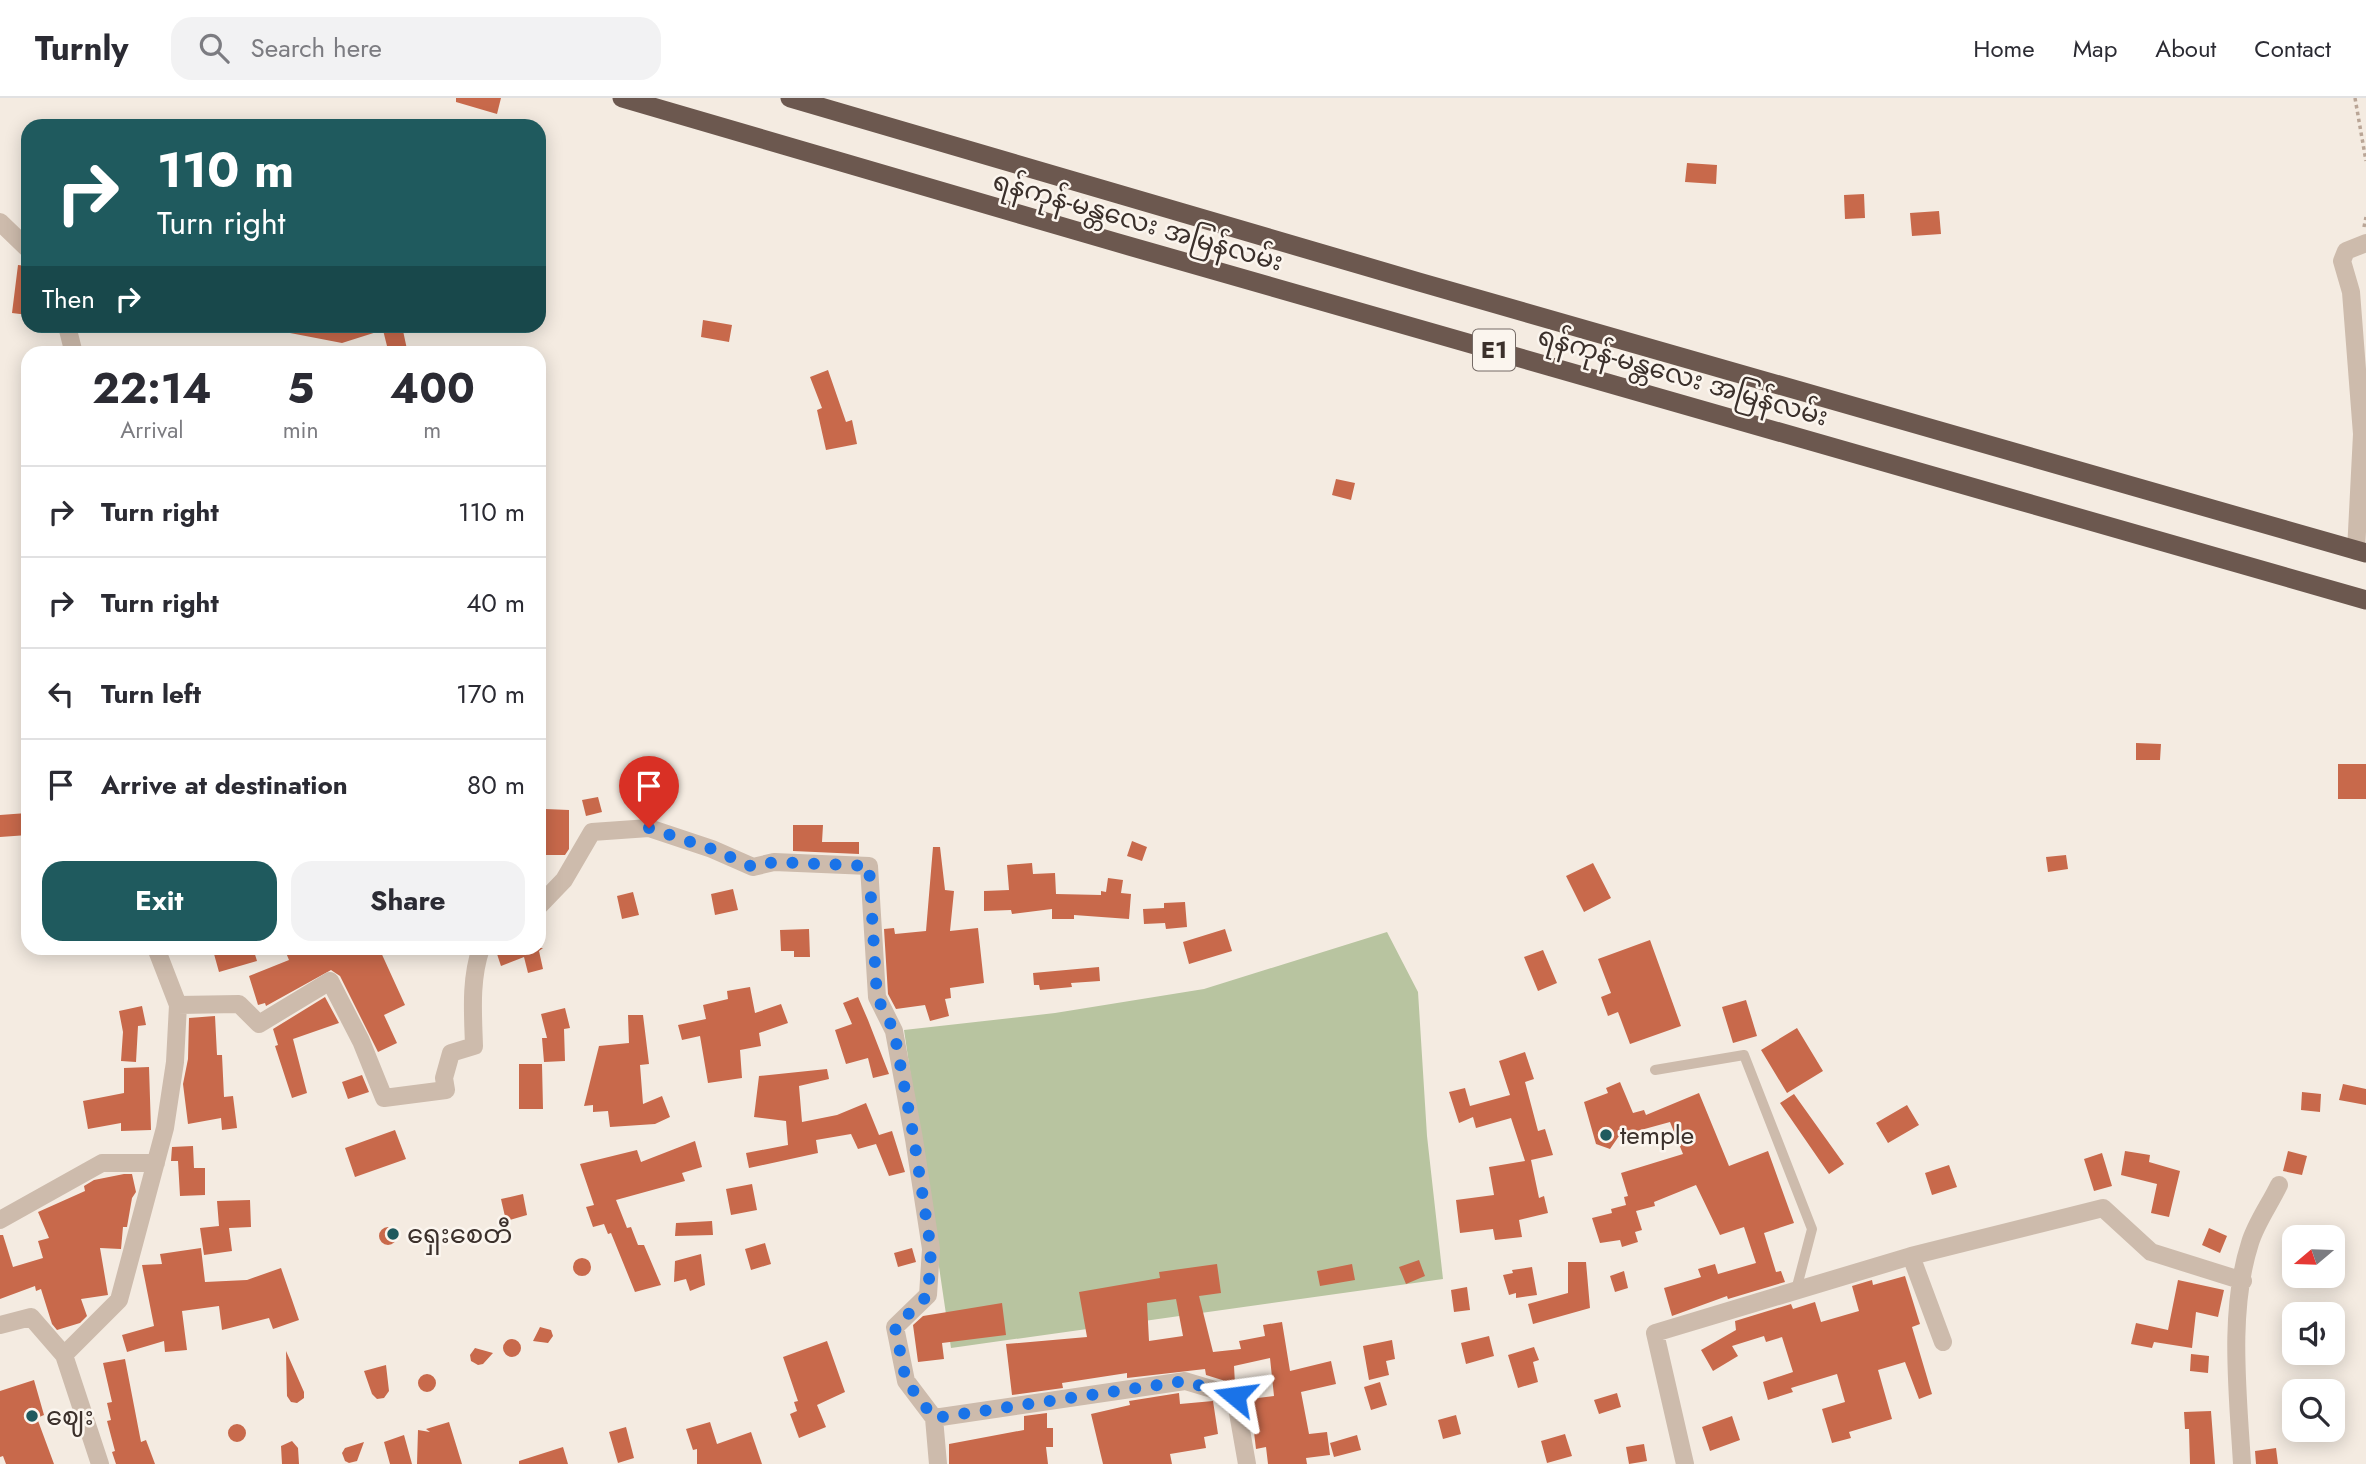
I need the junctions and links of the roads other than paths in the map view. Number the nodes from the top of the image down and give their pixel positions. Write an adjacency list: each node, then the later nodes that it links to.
1 (622, 98): 7 (highway, ရန်ကုန်-မန္တလေး အမြန်လမ်း / E1)
2 (790, 98): 6 (highway, ရန်ကုန်-မန္တလေး အမြန်လမ်း / E1)
3 (0, 222): 4 (street)
4 (21, 243)
5 (2366, 243): 6 (street)
6 (2361, 552)
7 (2366, 600)
8 (546, 899): 22 (street)
9 (159, 955): 11 (street)
10 (479, 955): 11 (street)
11 (178, 1005): 13 (street)
12 (1655, 1070): 18 (lane)
13 (156, 1163): 15 (street); 21 (street)
14 (2279, 1185): 17 (street)
15 (0, 1220)
16 (1910, 1256): 17 (street); 18 (street); 20 (street)
17 (2243, 1281): 27 (street)
18 (1796, 1290): 26 (street)
19 (0, 1325): 21 (street)
20 (1943, 1342)
21 (64, 1355): 23 (street)
22 (934, 1418): 24 (street); 25 (street)
23 (100, 1464)
24 (938, 1464)
25 (1247, 1464)
26 (1685, 1464)
27 (2242, 1464)

